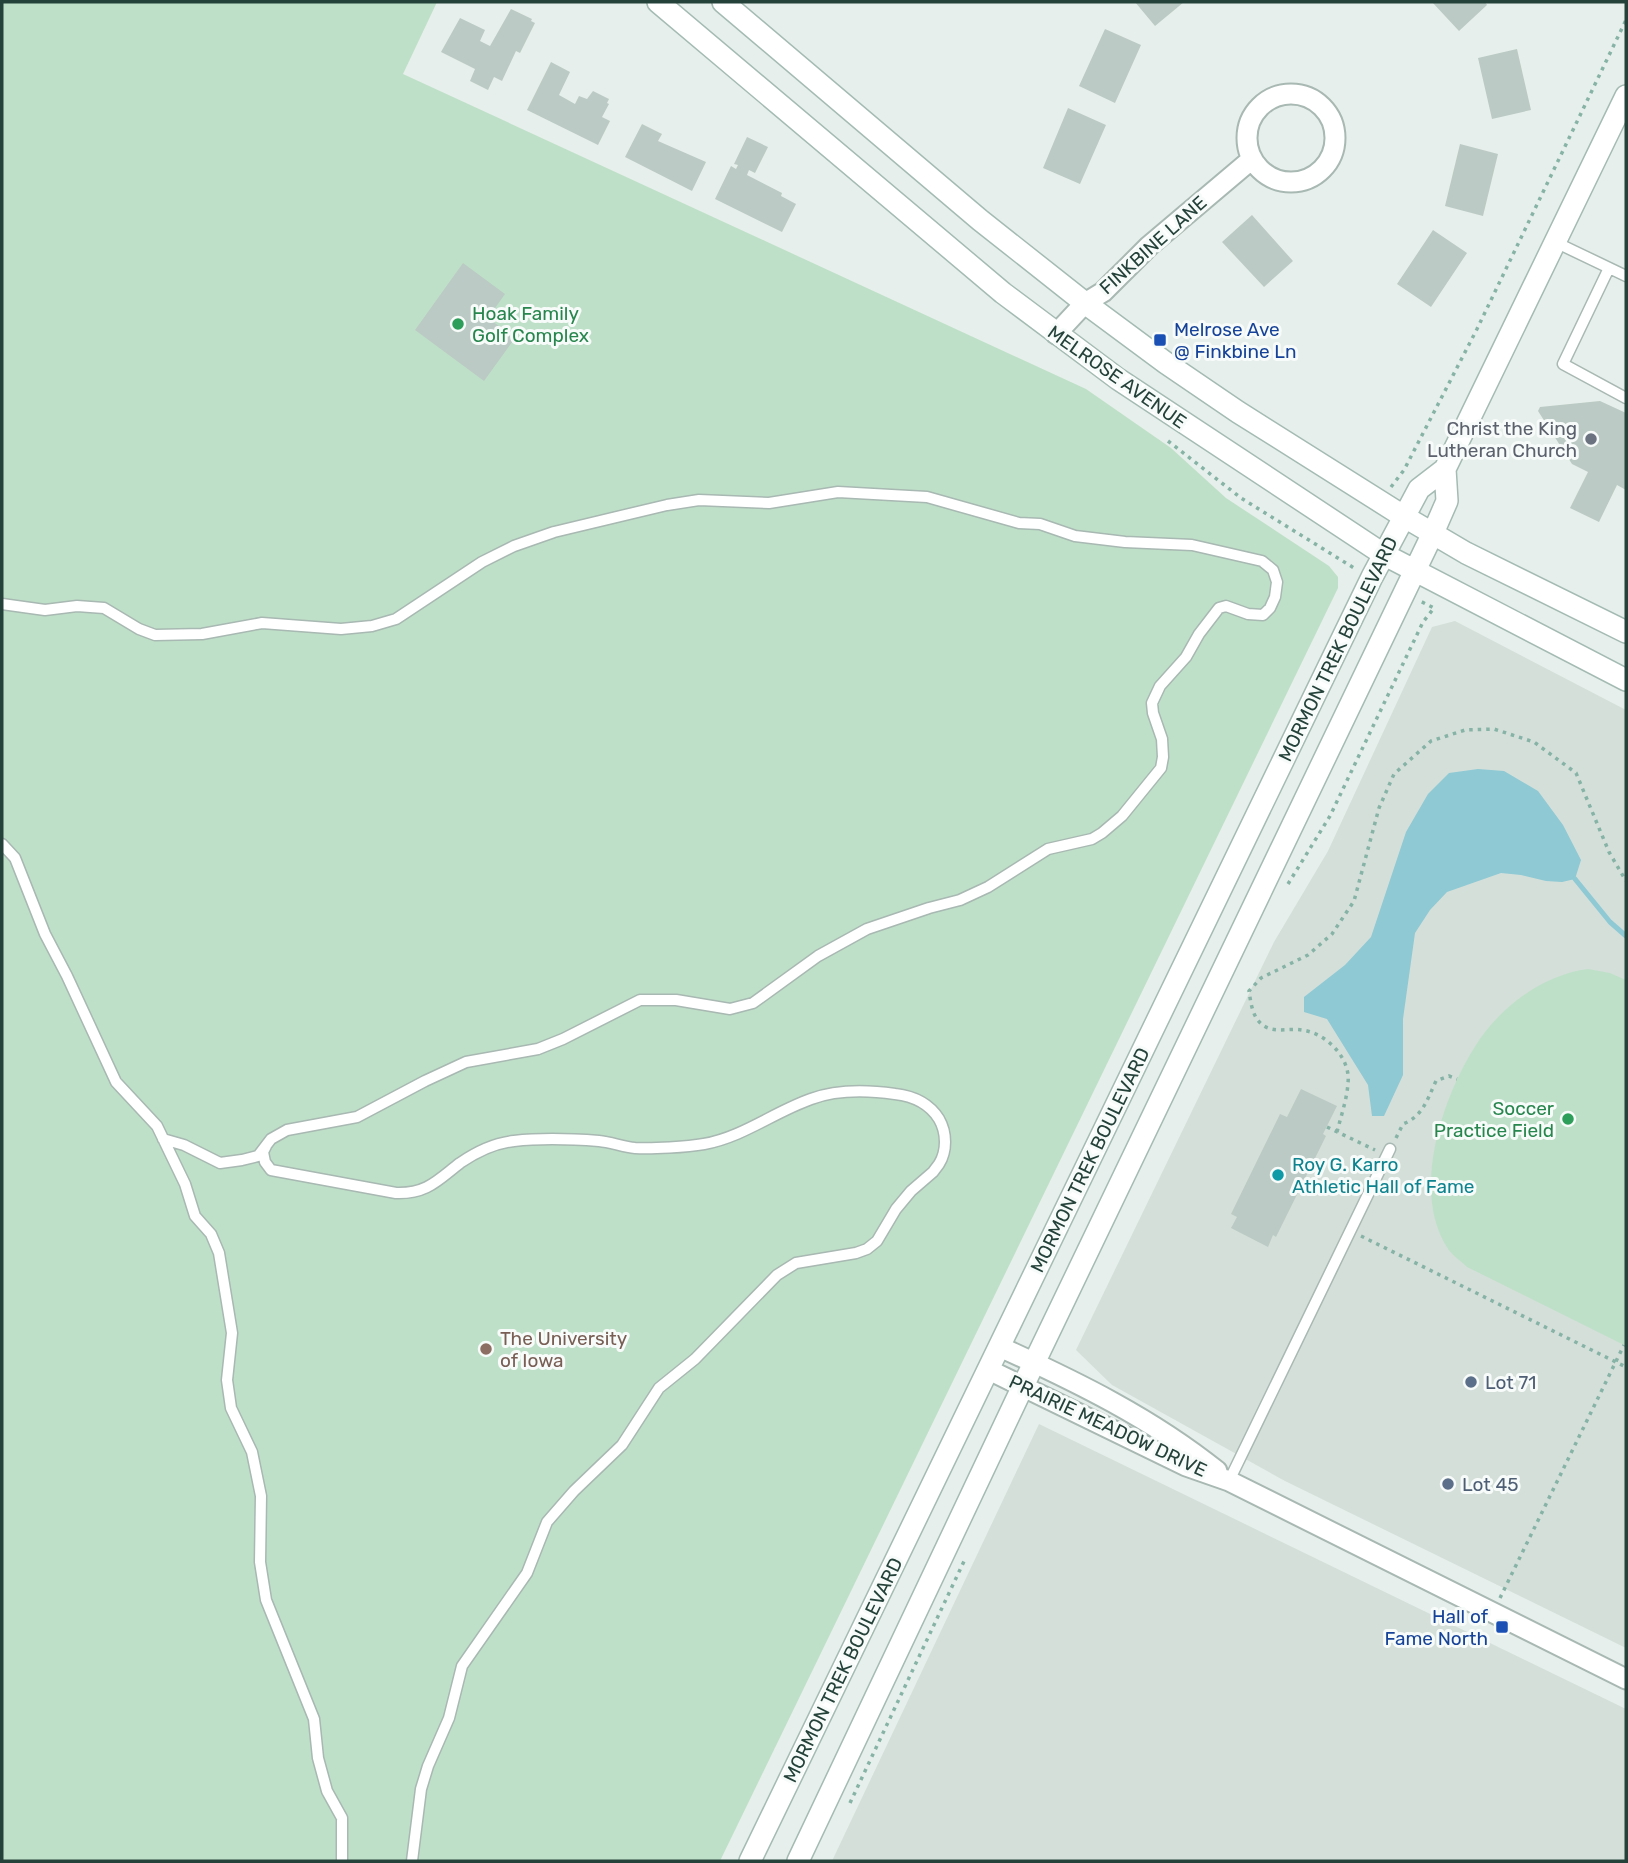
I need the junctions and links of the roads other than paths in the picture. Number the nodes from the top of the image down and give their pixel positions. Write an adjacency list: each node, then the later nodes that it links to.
1 (658, 2): 9 (main road, MELROSE AVENUE)
2 (723, 2): 8 (main road, MELROSE AVENUE)
3 (1626, 96): 5 (main road, MORMON TREK BOULEVARD)
4 (1252, 159): 4 (street); 8 (street, FINKBINE LANE)
5 (1555, 242): 6 (lane); 11 (main road, MORMON TREK BOULEVARD)
6 (1609, 268): 7 (lane); 10 (lane)
7 (1626, 276)
8 (1085, 303): 9 (street, FINKBINE LANE); 12 (main road, MELROSE AVENUE)
9 (1056, 334): 14 (main road, MELROSE AVENUE)
10 (1626, 398)
11 (1445, 469): 12 (main road, MORMON TREK BOULEVARD); 13 (main road, MORMON TREK BOULEVARD)
12 (1403, 516): 13 (main road, MELROSE AVENUE); 14 (main road, MORMON TREK BOULEVARD)
13 (1433, 533): 15 (main road, MORMON TREK BOULEVARD); 17 (main road, MELROSE AVENUE)
14 (1383, 554): 15 (main road, MELROSE AVENUE); 23 (main road, MORMON TREK BOULEVARD)
15 (1415, 572): 18 (main road, MELROSE AVENUE); 24 (main road, MORMON TREK BOULEVARD)
16 (2, 604): 21 (lane)
17 (1626, 632)
18 (1626, 680)
19 (2, 844): 20 (lane)
20 (163, 1139): 21 (lane); 29 (lane)
21 (271, 1139): 30 (lane)
22 (1388, 1152): 27 (lane)
23 (1000, 1347): 24 (street, PRAIRIE MEADOW DRIVE); 25 (main road, MORMON TREK BOULEVARD)
24 (1034, 1363): 26 (main road, MORMON TREK BOULEVARD); 27 (street, PRAIRIE MEADOW DRIVE)
25 (989, 1370): 26 (street, PRAIRIE MEADOW DRIVE); 31 (main road, MORMON TREK BOULEVARD)
26 (1023, 1386): 27 (street, PRAIRIE MEADOW DRIVE); 32 (main road, MORMON TREK BOULEVARD)
27 (1229, 1481): 28 (street, PRAIRIE MEADOW DRIVE)
28 (1626, 1679)
29 (342, 1861)
30 (412, 1861)
31 (750, 1861)
32 (798, 1861)

